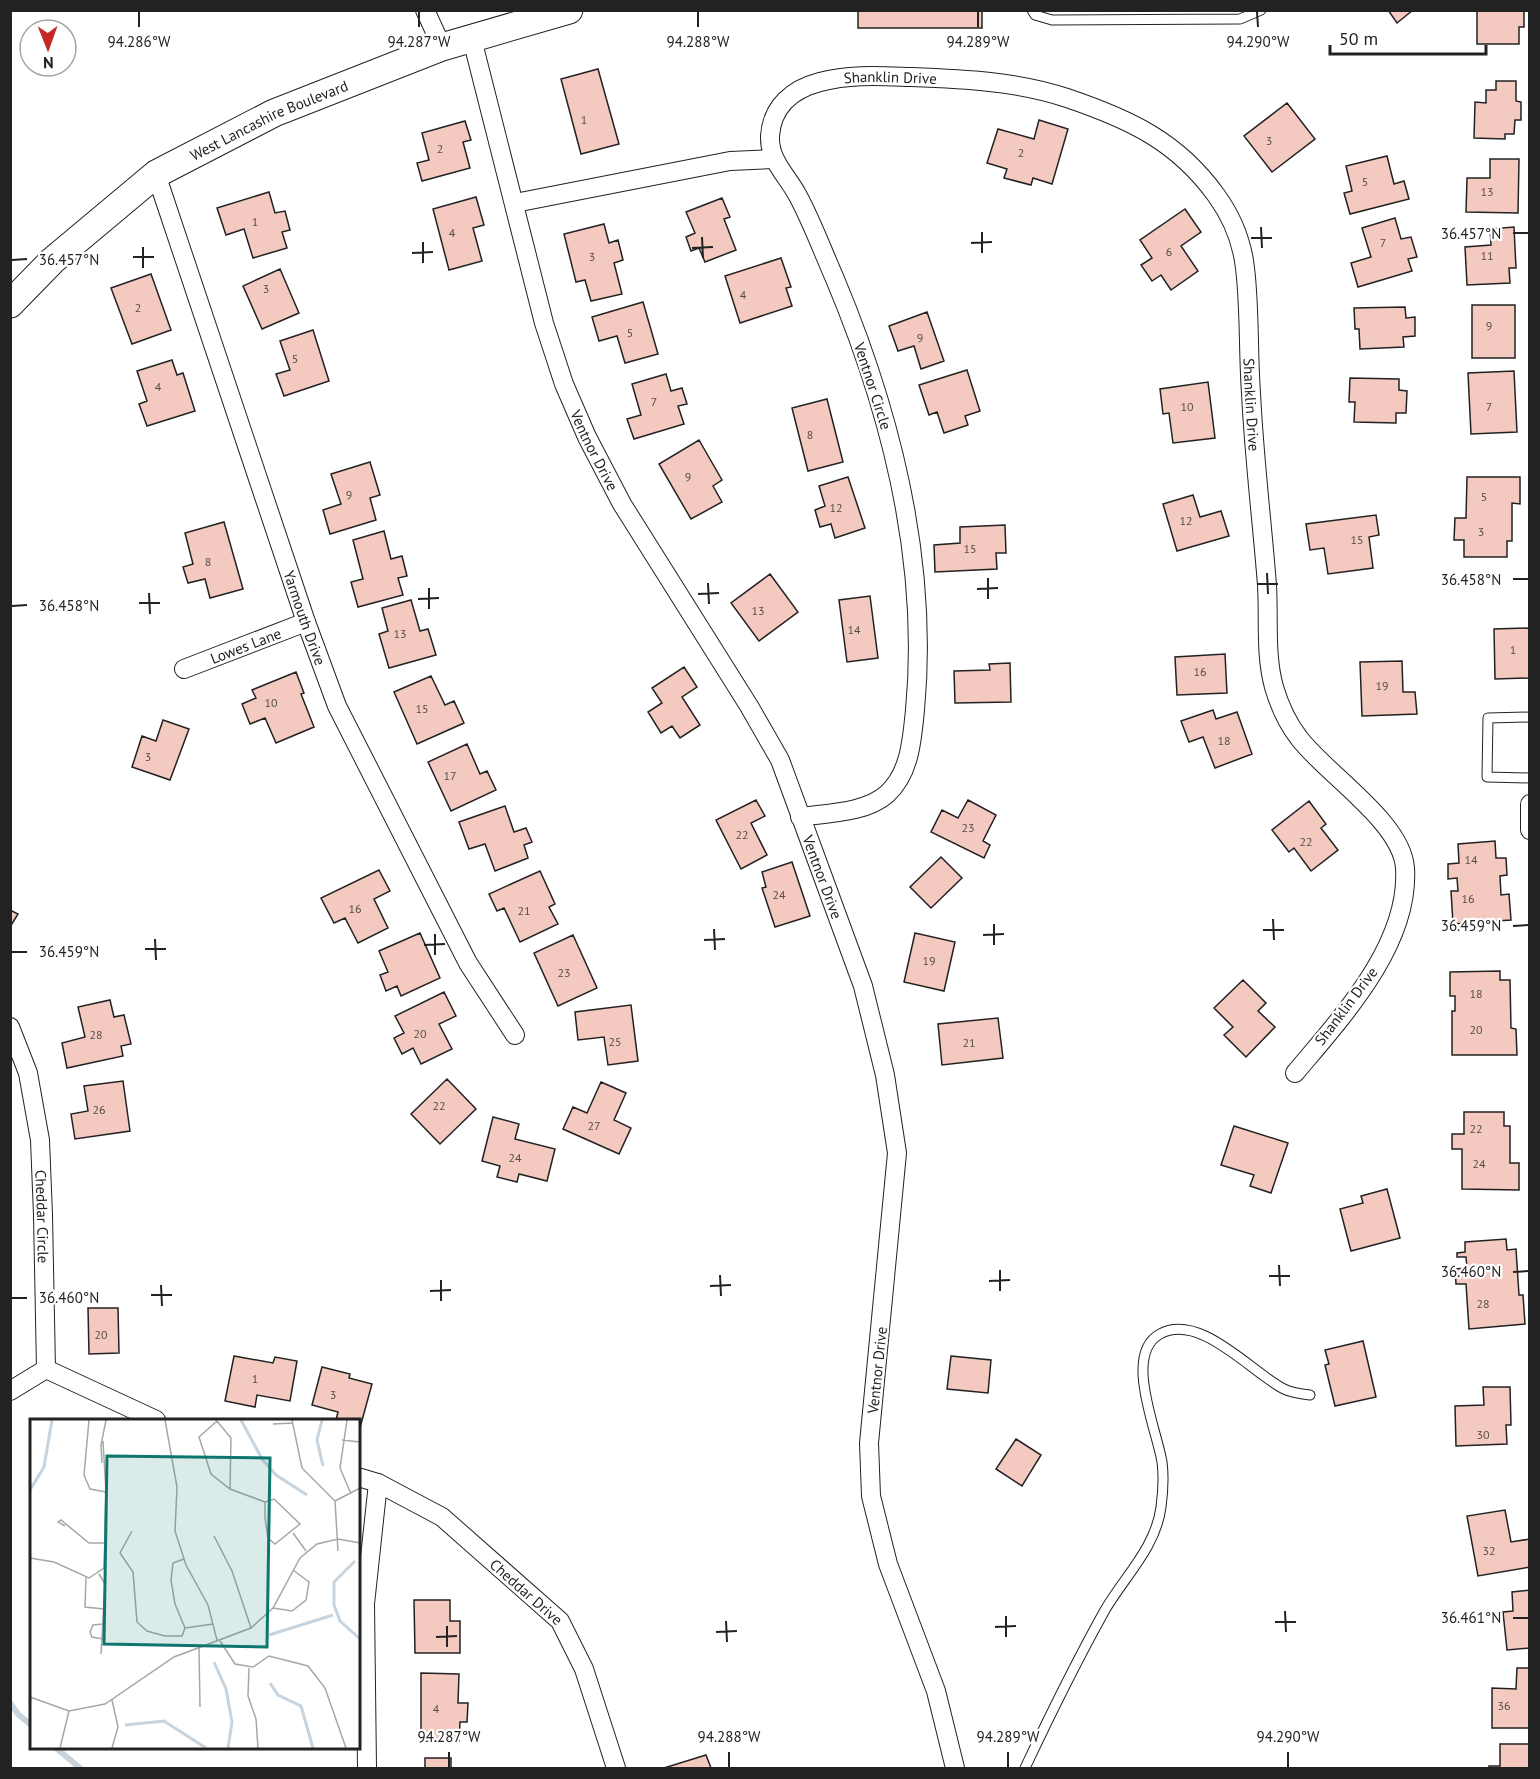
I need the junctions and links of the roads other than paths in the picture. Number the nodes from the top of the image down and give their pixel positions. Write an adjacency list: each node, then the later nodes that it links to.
1 (425, 10): 6 (street)
2 (569, 10): 5 (main road, West Lancashire Boulevard)
3 (1032, 10): 4 (lane)
4 (1261, 10)
5 (472, 39): 6 (main road, West Lancashire Boulevard); 9 (street, Ventnor Drive)
6 (442, 47): 8 (main road, West Lancashire Boulevard)
7 (773, 159): 9 (street); 16 (street, Ventnor Circle); 20 (street, Shanklin Drive)
8 (156, 174): 10 (main road, West Lancashire Boulevard); 11 (street, Yarmouth Drive)
9 (514, 203): 16 (street, Ventnor Drive)
10 (10, 304)
11 (306, 622): 12 (street, Lowes Lane); 19 (street, Yarmouth Drive)
12 (184, 669)
13 (1530, 717): 14 (lane)
14 (1530, 778)
15 (1530, 804): 17 (street)
16 (800, 817): 29 (street, Ventnor Drive)
17 (1530, 830)
18 (10, 1027): 21 (street, Cheddar Circle)
19 (515, 1035)
20 (1295, 1073)
21 (46, 1369): 22 (street); 24 (street)
22 (10, 1391)
23 (1310, 1395): 30 (lane)
24 (154, 1419)
25 (360, 1478): 26 (street, Cheddar Drive)
26 (378, 1483): 27 (street); 28 (street, Cheddar Drive)
27 (367, 1768)
28 (616, 1768)
29 (955, 1768)
30 (1024, 1768)

